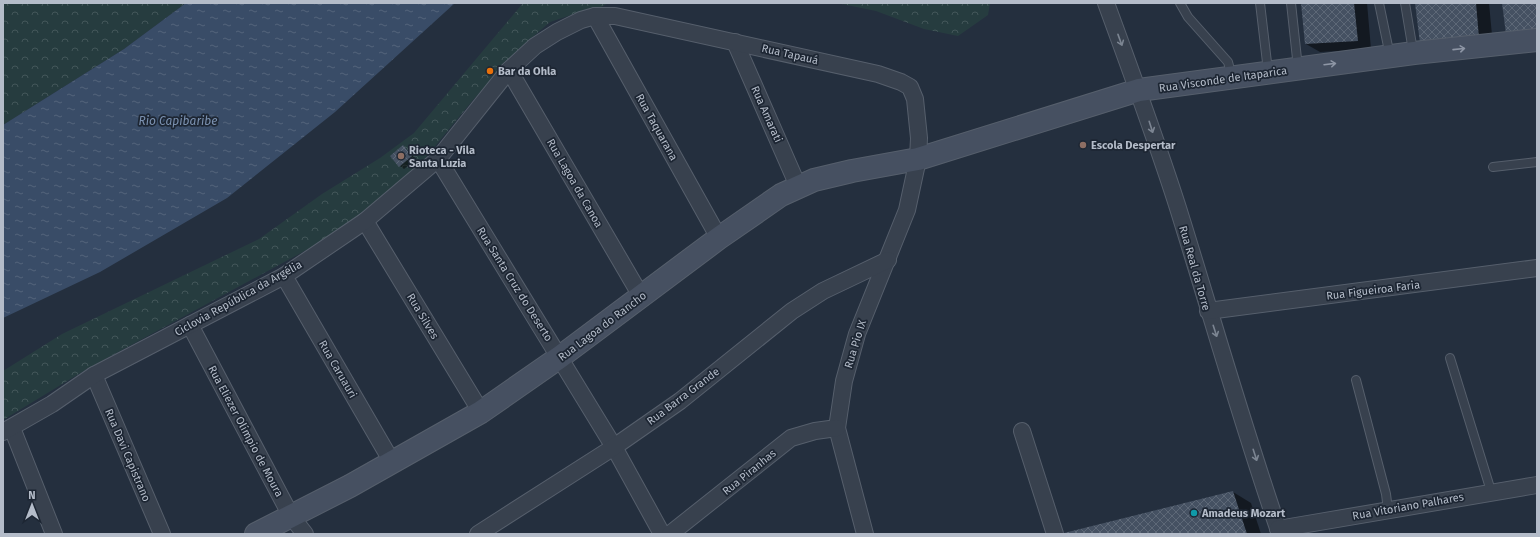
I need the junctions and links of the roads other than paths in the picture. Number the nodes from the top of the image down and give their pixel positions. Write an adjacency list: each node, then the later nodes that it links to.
1 (1106, 3): 16 (street, Rua Real da Torre, one-way to 16)
2 (1180, 3): 15 (lane)
3 (1260, 3): 14 (lane)
4 (1291, 3): 12 (lane)
5 (1379, 3): 11 (lane)
6 (1405, 3): 10 (lane)
7 (595, 16): 9 (street, Rua Tapauá); 13 (street, Ciclovia República da Argélia); 23 (street, Rua Taquarana)
8 (1537, 40): 10 (street, Rua Visconde de Itaparica, one-way to 8)
9 (735, 42): 18 (street, Rua Tapauá); 21 (street, Rua Amarati)
10 (1414, 54): 11 (street, Rua Visconde de Itaparica)
11 (1390, 56): 12 (street, Rua Visconde de Itaparica, one-way to 11)
12 (1298, 68): 14 (street, Rua Visconde de Itaparica)
13 (509, 70): 17 (street, Ciclovia República da Argélia); 27 (street, Rua Lagoa da Canoa)
14 (1268, 72): 15 (street, Rua Visconde de Itaparica)
15 (1232, 77): 16 (street, Rua Visconde de Itaparica)
16 (1139, 90): 18 (street, Rua Visconde de Itaparica); 28 (street, Rua Real da Torre, one-way to 28)
17 (438, 159): 22 (street, Ciclovia República da Argélia); 30 (street, Rua Santa Cruz do Deserto)
18 (918, 159): 21 (street, Rua Lagoa do Rancho); 24 (street, Rua Pio IX)
19 (1537, 162): 20 (lane)
20 (1492, 167)
21 (798, 186): 23 (street, Rua Lagoa do Rancho)
22 (365, 221): 26 (street, Ciclovia República da Argélia); 34 (street, Rua Silves)
23 (719, 238): 27 (street, Rua Lagoa do Rancho)
24 (888, 260): 35 (street, Rua Pio IX); 38 (street, Rua Barra Grande)
25 (1537, 268): 28 (street, Rua Figueiroa Faria)
26 (284, 276): 29 (street, Ciclovia República da Argélia); 39 (street, Rua Caruauri)
27 (642, 296): 30 (street, Rua Lagoa do Rancho)
28 (1208, 311): 44 (street, Rua Real da Torre, one-way to 44)
29 (190, 326): 32 (street, Ciclovia República da Argélia); 43 (street, Rua Eliezer Olímpio de Moura)
30 (560, 357): 34 (street, Rua Lagoa do Rancho); 38 (street, Rua Santa Cruz do Deserto)
31 (1450, 358): 41 (lane)
32 (94, 375): 36 (street, Ciclovia República da Argélia); 46 (street, Rua Davi Capistrano)
33 (1356, 380): 42 (lane)
34 (481, 412): 39 (street, Rua Lagoa do Rancho)
35 (837, 428): 51 (street, Rua Piranhas); 52 (street, Rua Pio IX)
36 (7, 430): 45 (street)
37 (1022, 430): 53 (street)
38 (614, 447): 49 (street, Rua Barra Grande); 50 (street, Rua Santa Cruz do Deserto)
39 (392, 462): 43 (street, Rua Lagoa do Rancho)
40 (1537, 485): 41 (street, Rua Vitoriano Palhares)
41 (1491, 491): 42 (street, Rua Vitoriano Palhares)
42 (1388, 510): 44 (street, Rua Vitoriano Palhares)
43 (291, 516): 47 (street, Rua Lagoa do Rancho); 48 (street, Rua Eliezer Olímpio de Moura)
44 (1279, 531)
45 (54, 534)
46 (162, 534)
47 (256, 534)
48 (305, 534)
49 (478, 534)
50 (662, 534)
51 (670, 534)
52 (864, 534)
53 (1055, 534)

